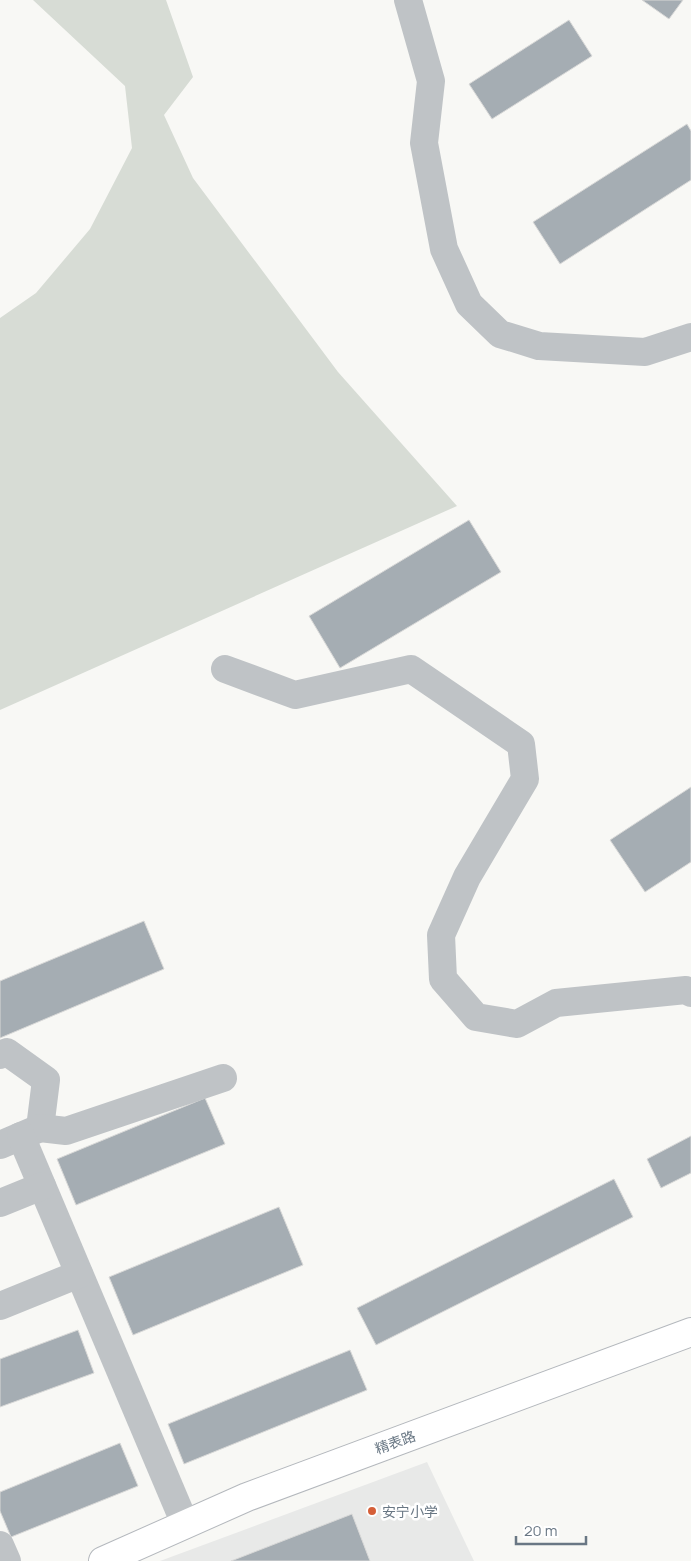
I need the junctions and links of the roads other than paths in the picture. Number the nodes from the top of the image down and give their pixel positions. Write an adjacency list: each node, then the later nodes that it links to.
1 (408, 0): 2 (street)
2 (691, 337)
3 (225, 669): 4 (street)
4 (691, 993)
5 (0, 1055): 7 (street)
6 (223, 1078): 7 (street)
7 (20, 1137): 8 (street)
8 (42, 1186): 9 (street); 10 (street)
9 (0, 1203)
10 (79, 1274): 11 (street); 13 (street)
11 (0, 1306)
12 (691, 1332): 13 (street, 精表路)
13 (185, 1524): 16 (street, 精表路)
14 (0, 1545): 15 (street)
15 (7, 1561)
16 (103, 1561)

